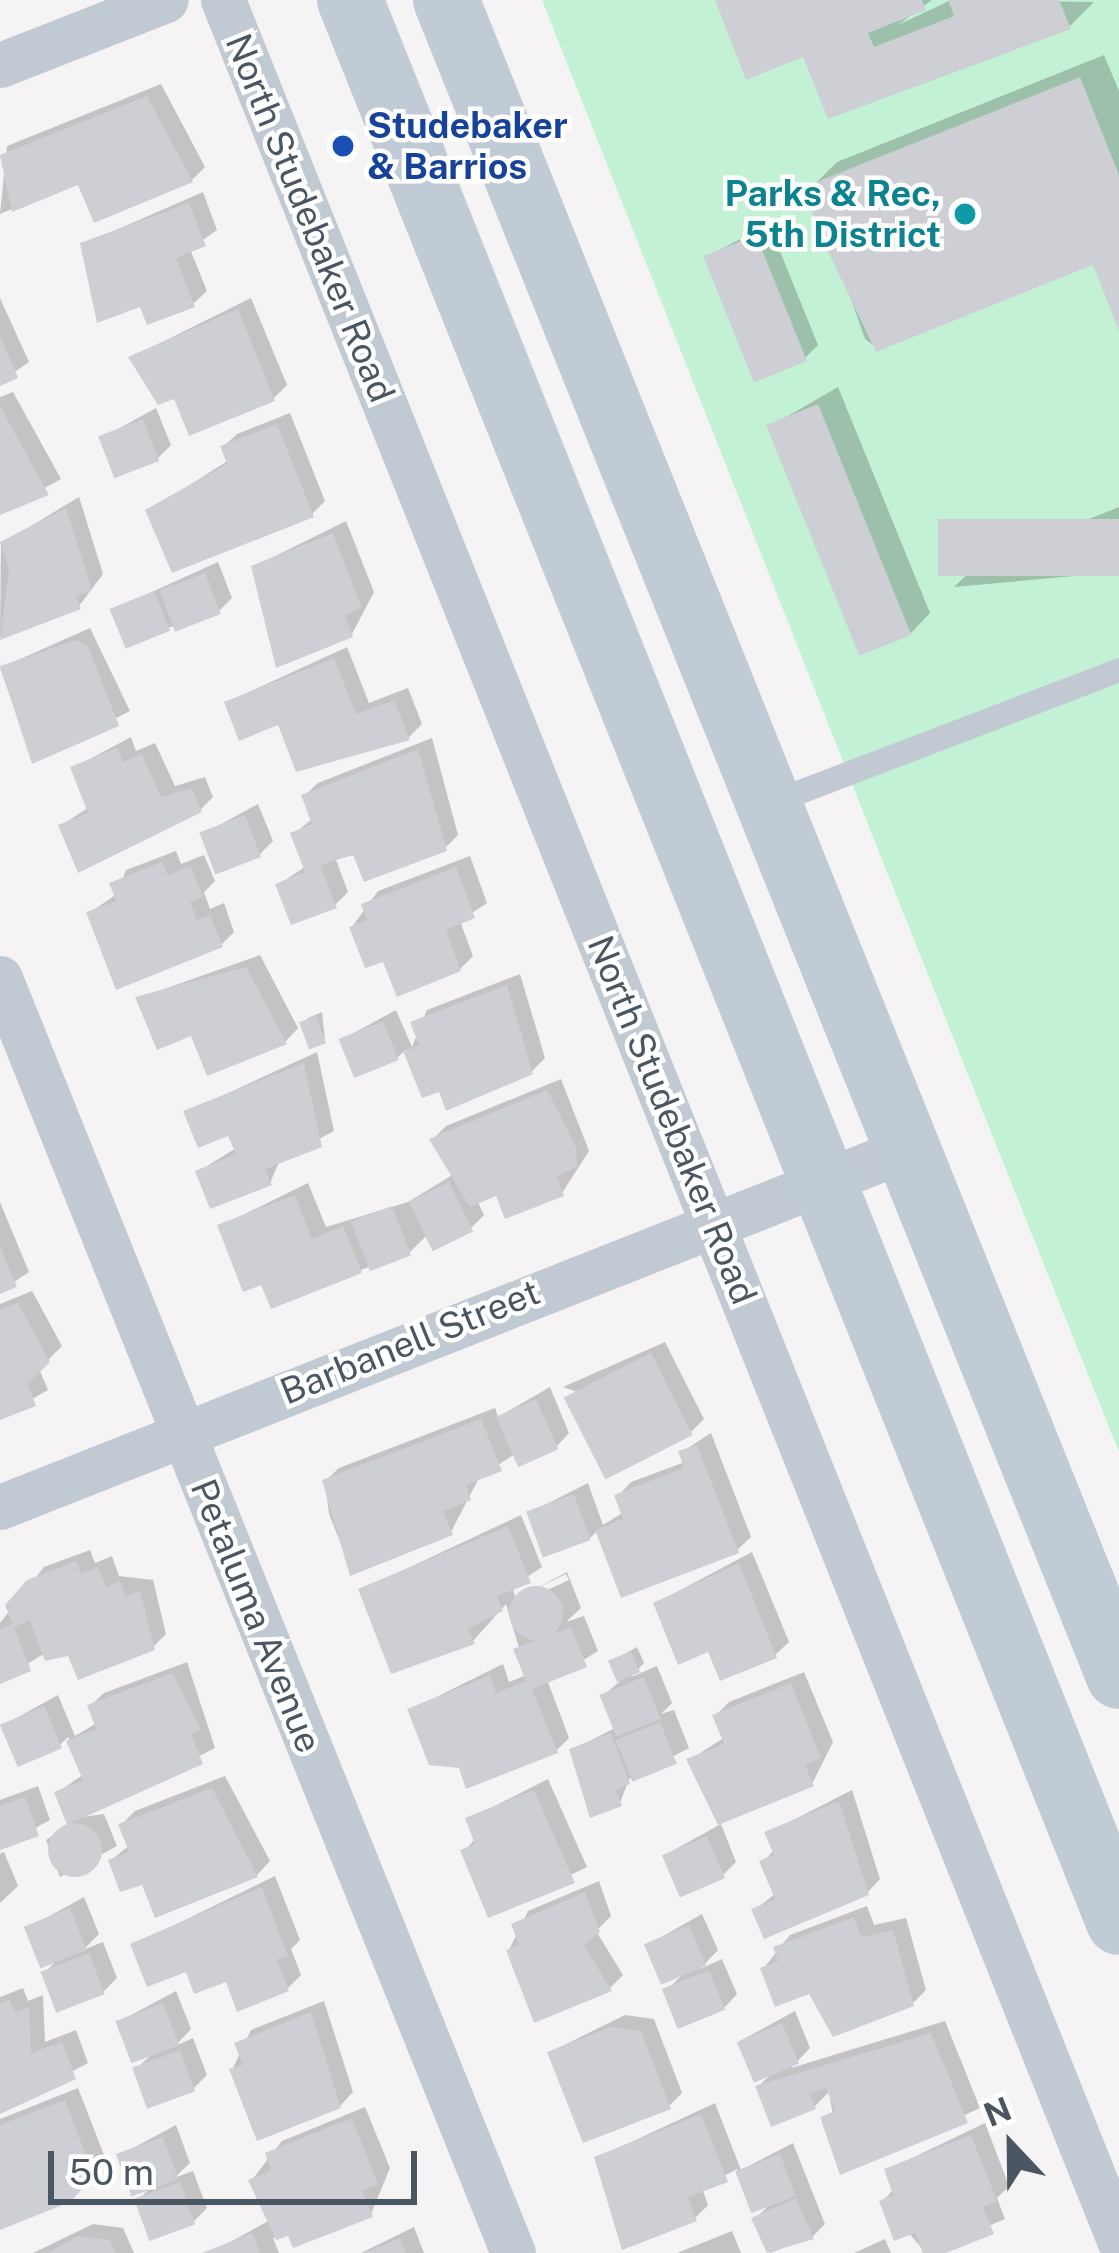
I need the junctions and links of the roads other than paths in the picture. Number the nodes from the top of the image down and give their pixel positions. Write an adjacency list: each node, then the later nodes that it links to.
1 (166, 0): 5 (street)
2 (223, 0): 11 (street, North Studebaker Road)
3 (350, 0): 10 (main road)
4 (446, 0): 7 (main road)
5 (0, 65)
6 (1119, 670): 7 (lane)
7 (770, 803): 9 (main road)
8 (0, 978): 12 (street, Petaluma Avenue)
9 (909, 1148): 10 (street, Barbanell Street); 14 (main road)
10 (821, 1182): 11 (street, Barbanell Street); 15 (main road)
11 (713, 1223): 12 (street, Barbanell Street); 16 (street, North Studebaker Road)
12 (182, 1433): 13 (street, Barbanell Street); 17 (street, Petaluma Avenue)
13 (0, 1507)
14 (1119, 1676)
15 (1119, 1922)
16 (1119, 2240)
17 (513, 2253)

